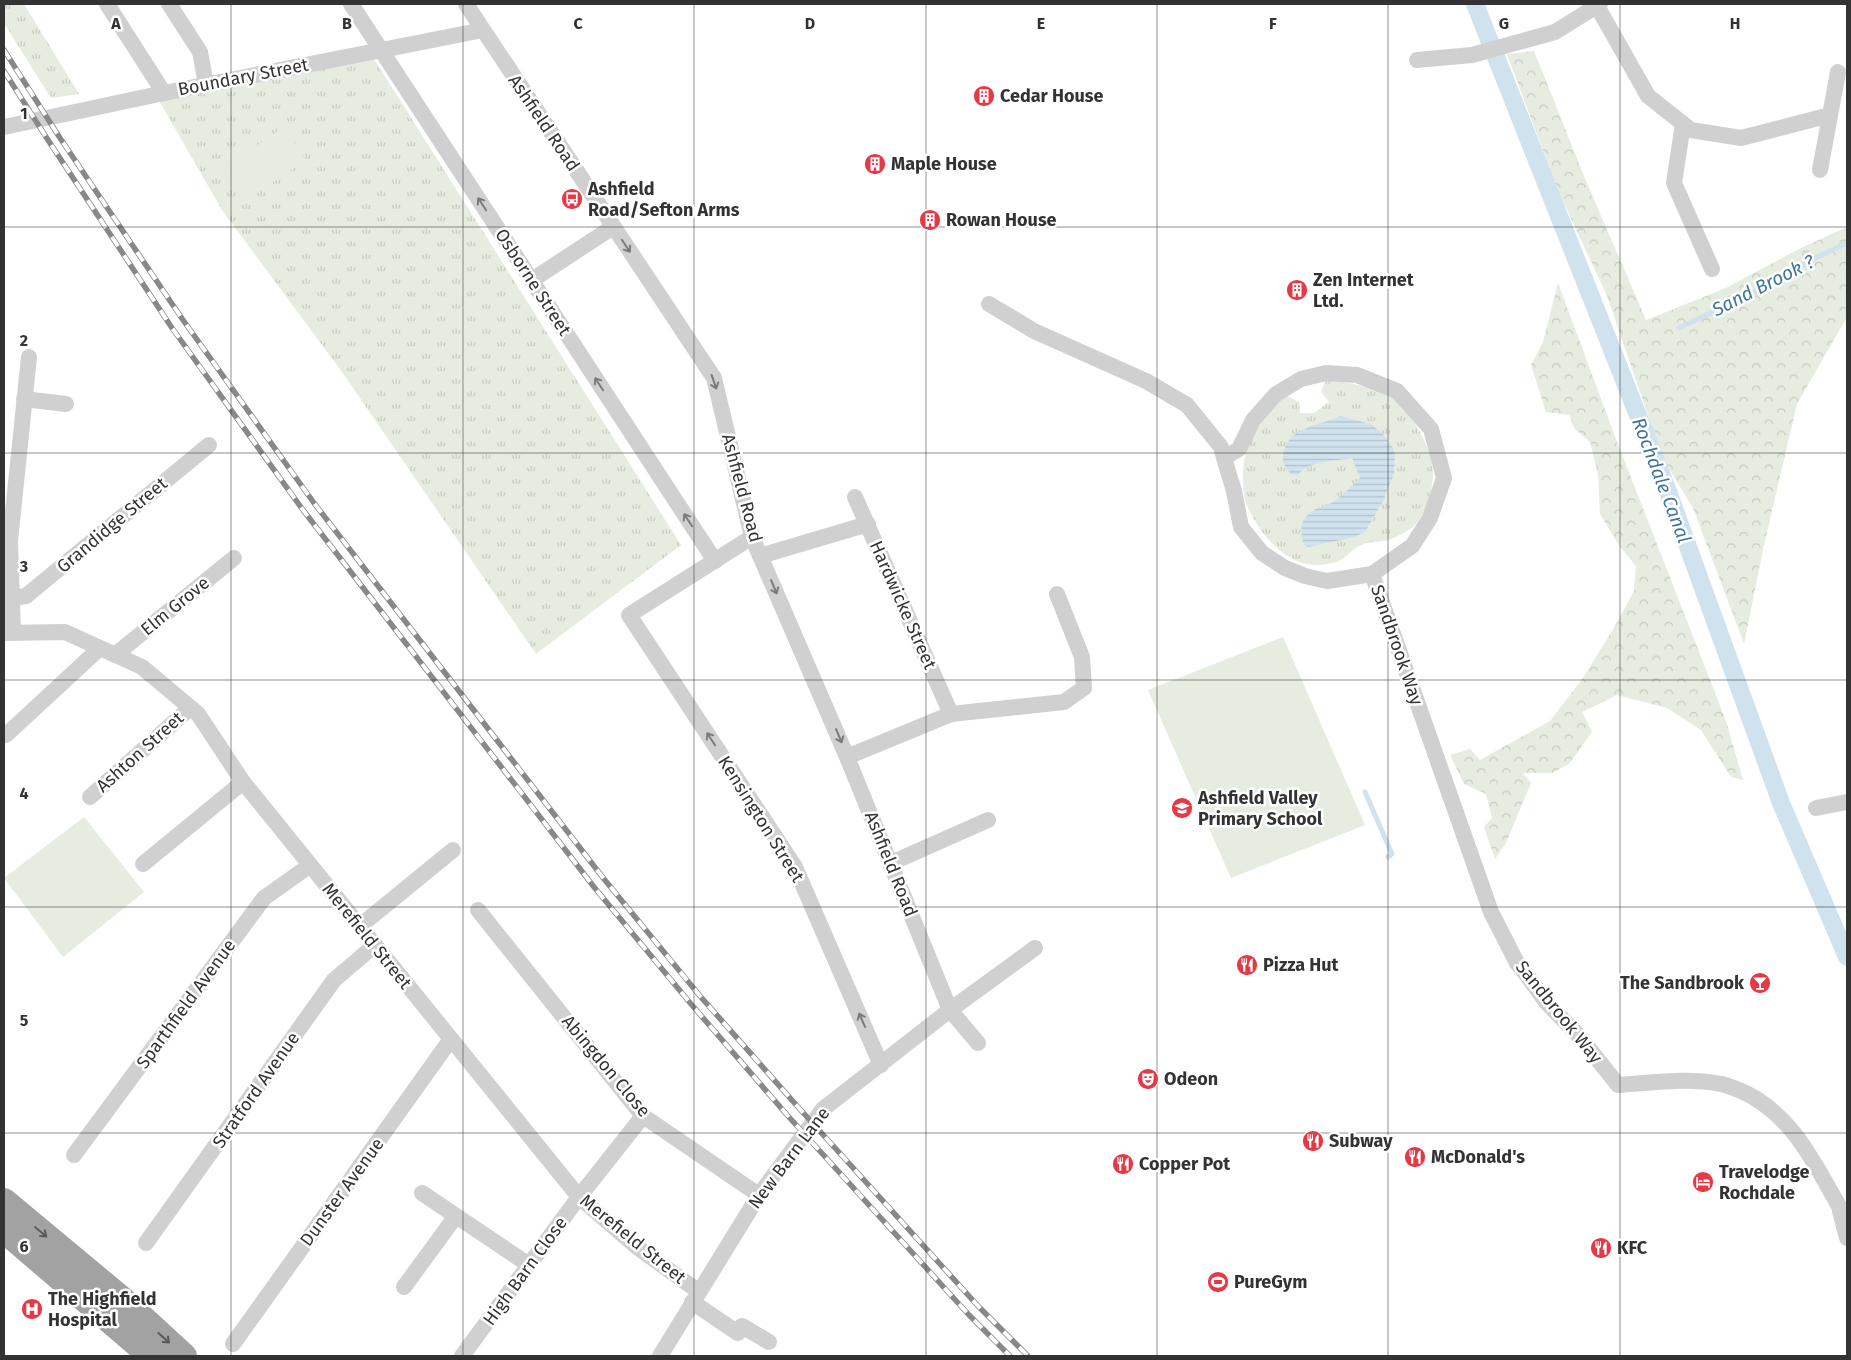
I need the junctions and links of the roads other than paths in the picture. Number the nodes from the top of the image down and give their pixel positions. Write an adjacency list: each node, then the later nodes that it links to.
1 (107, 4): 11 (street)
2 (169, 4): 10 (street)
3 (351, 4): 7 (street, Osborne Street)
4 (466, 4): 6 (street, Ashfield Road)
5 (1599, 5): 8 (street); 13 (street)
6 (483, 30): 7 (street, Boundary Street); 16 (street, Ashfield Road)
7 (381, 50): 10 (street, Boundary Street); 18 (street, Osborne Street, one-way to 7)
8 (1417, 60)
9 (1838, 72): 12 (street)
10 (206, 84): 11 (street, Boundary Street)
11 (164, 93): 14 (street, Boundary Street)
12 (1830, 115): 13 (street); 15 (street)
13 (1683, 124): 17 (street)
14 (4, 127)
15 (1820, 170)
16 (613, 227): 18 (street); 27 (street, Ashfield Road, one-way to 27)
17 (1712, 269)
18 (532, 280): 30 (street, Osborne Street, one-way to 18)
19 (989, 304): 24 (street)
20 (29, 357): 21 (street)
21 (24, 399): 22 (street); 33 (street)
22 (66, 404)
23 (209, 445): 33 (street, Grandidge Street)
24 (1224, 458): 31 (street); 31 (street)
25 (855, 497): 26 (street, Hardwicke Street)
26 (868, 524): 28 (street); 37 (street, Hardwicke Street)
27 (752, 537): 28 (street, Ashfield Road); 30 (street)
28 (760, 556): 39 (street, Ashfield Road, one-way to 39)
29 (234, 558): 35 (street, Elm Grove)
30 (715, 561): 56 (street, Kensington Street, one-way to 30)
31 (1372, 574): 63 (street, Sandbrook Way)
32 (1057, 594): 37 (street)
33 (12, 598): 34 (street)
34 (8, 633): 35 (street, Merefield Street)
35 (108, 652): 36 (street, Merefield Street); 38 (street, Elm Grove)
36 (190, 708): 40 (street, Merefield Street); 41 (street, Ashton Street)
37 (951, 714): 39 (street)
38 (6, 735)
39 (847, 757): 47 (street, Ashfield Road)
40 (243, 782): 46 (street); 48 (street, Merefield Street)
41 (90, 797)
42 (1847, 802): 43 (street)
43 (1816, 808)
44 (988, 820): 47 (street)
45 (453, 850): 50 (street)
46 (143, 864)
47 (891, 864): 53 (street, Ashfield Road)
48 (309, 866): 50 (street, Merefield Street); 58 (street, Sparthfield Avenue)
49 (478, 910): 57 (street, Abingdon Close)
50 (360, 926): 51 (street, Merefield Street)
51 (375, 945): 54 (street, Merefield Street); 67 (street, Stratford Avenue)
52 (1035, 948): 53 (street, New Barn Lane)
53 (950, 1010): 55 (street, Ashfield Road); 56 (street, New Barn Lane)
54 (451, 1039): 61 (street, Merefield Street); 72 (street, Dunster Avenue)
55 (978, 1043)
56 (882, 1065): 60 (street, New Barn Lane)
57 (643, 1116): 60 (street, Abingdon Close); 61 (street, High Barn Close)
58 (74, 1155)
59 (422, 1192): 64 (street)
60 (758, 1195): 70 (street, New Barn Lane)
61 (579, 1198): 68 (street, High Barn Close); 70 (street, Merefield Street)
62 (4, 1201): 74 (highway, one-way to 74)
63 (1843, 1213): 66 (street)
64 (456, 1216): 68 (street); 69 (street)
65 (4, 1231): 73 (highway)
66 (1847, 1238)
67 (146, 1243)
68 (529, 1265): 75 (street, High Barn Close)
69 (404, 1287)
70 (695, 1297): 71 (street, Merefield Street); 76 (street, New Barn Lane)
71 (769, 1342)
72 (233, 1344)
73 (151, 1356)
74 (184, 1356)
75 (462, 1356)
76 (660, 1356)

